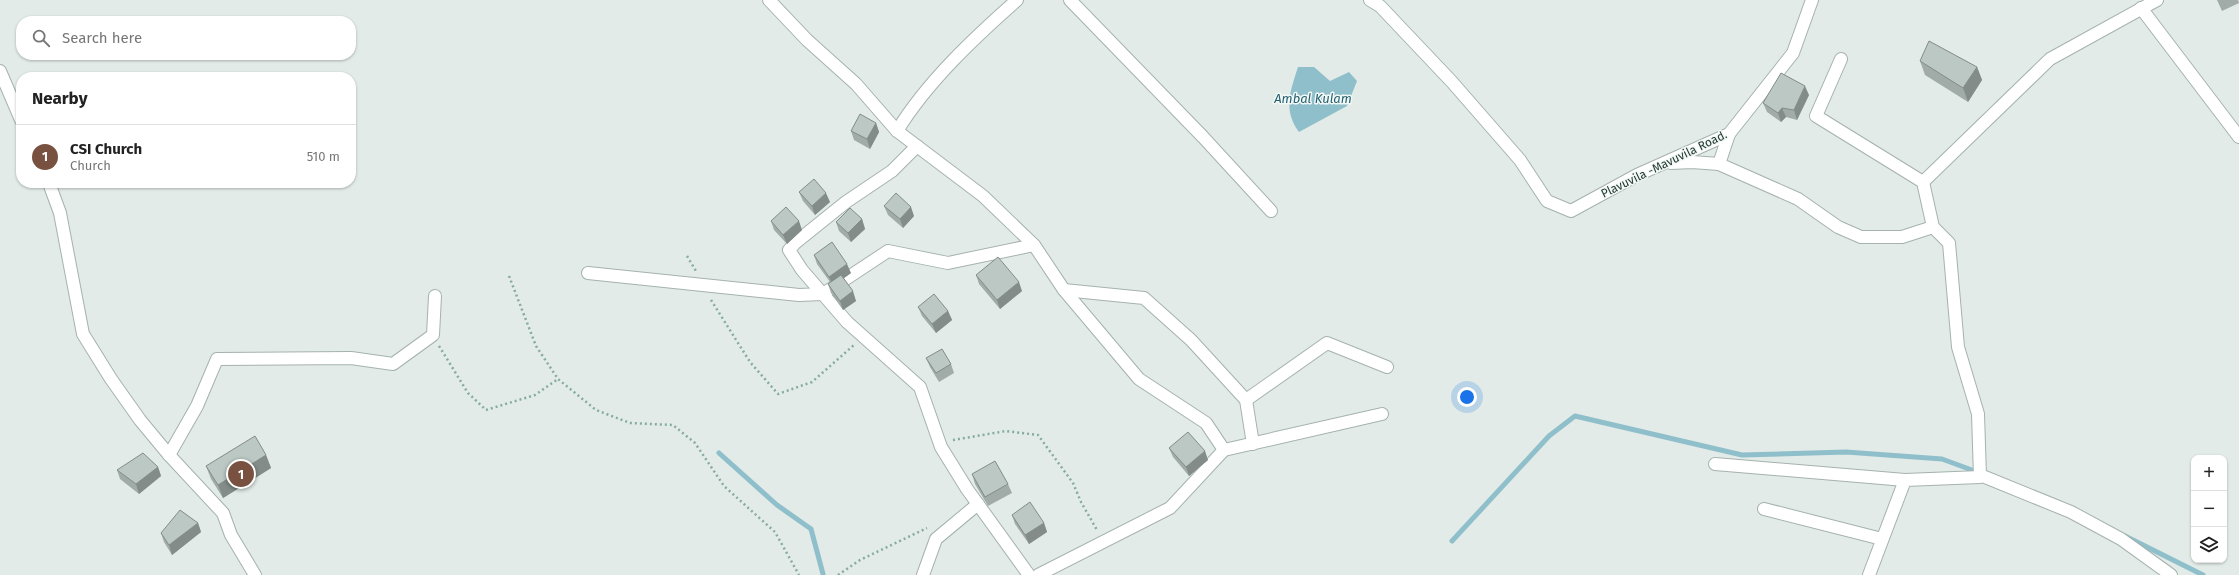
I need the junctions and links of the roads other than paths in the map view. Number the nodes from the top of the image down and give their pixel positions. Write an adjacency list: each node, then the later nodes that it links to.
1 (769, 0): 11 (street)
2 (1017, 0): 11 (street)
3 (1070, 0): 19 (street)
4 (1370, 0): 15 (street, Plavuvila -Mavuvila Road.)
5 (1812, 0): 12 (street, Plavuvila -Mavuvila Road.)
6 (2157, 0): 7 (street)
7 (2141, 8): 13 (street); 17 (street)
8 (1842, 59): 17 (street)
9 (0, 71): 10 (street)
10 (16, 108)
11 (897, 131): 14 (street)
12 (1729, 134): 15 (street, Plavuvila -Mavuvila Road.); 16 (street)
13 (2239, 137)
14 (917, 146): 21 (street); 24 (street)
15 (1662, 164): 16 (street)
16 (1719, 164): 20 (street)
17 (1923, 182): 20 (street)
18 (51, 188): 31 (street)
19 (1271, 211)
20 (1933, 227): 33 (street)
21 (1034, 246): 23 (street); 24 (street)
22 (588, 273): 24 (street)
23 (1064, 290): 27 (street); 30 (street)
24 (823, 294): 35 (street)
25 (435, 296): 31 (street)
26 (1387, 367): 27 (street)
27 (1246, 400): 29 (street)
28 (1382, 414): 29 (street)
29 (1253, 444): 30 (street)
30 (1224, 450): 41 (street)
31 (169, 455): 38 (street)
32 (1715, 464): 34 (street)
33 (1980, 476): 34 (street); 43 (street)
34 (1905, 480): 37 (street)
35 (978, 504): 39 (street); 40 (street)
36 (1764, 509): 37 (street)
37 (1882, 539): 42 (street)
38 (255, 575)
39 (923, 575)
40 (1029, 575)
41 (1038, 575)
42 (1869, 575)
43 (2171, 575)

